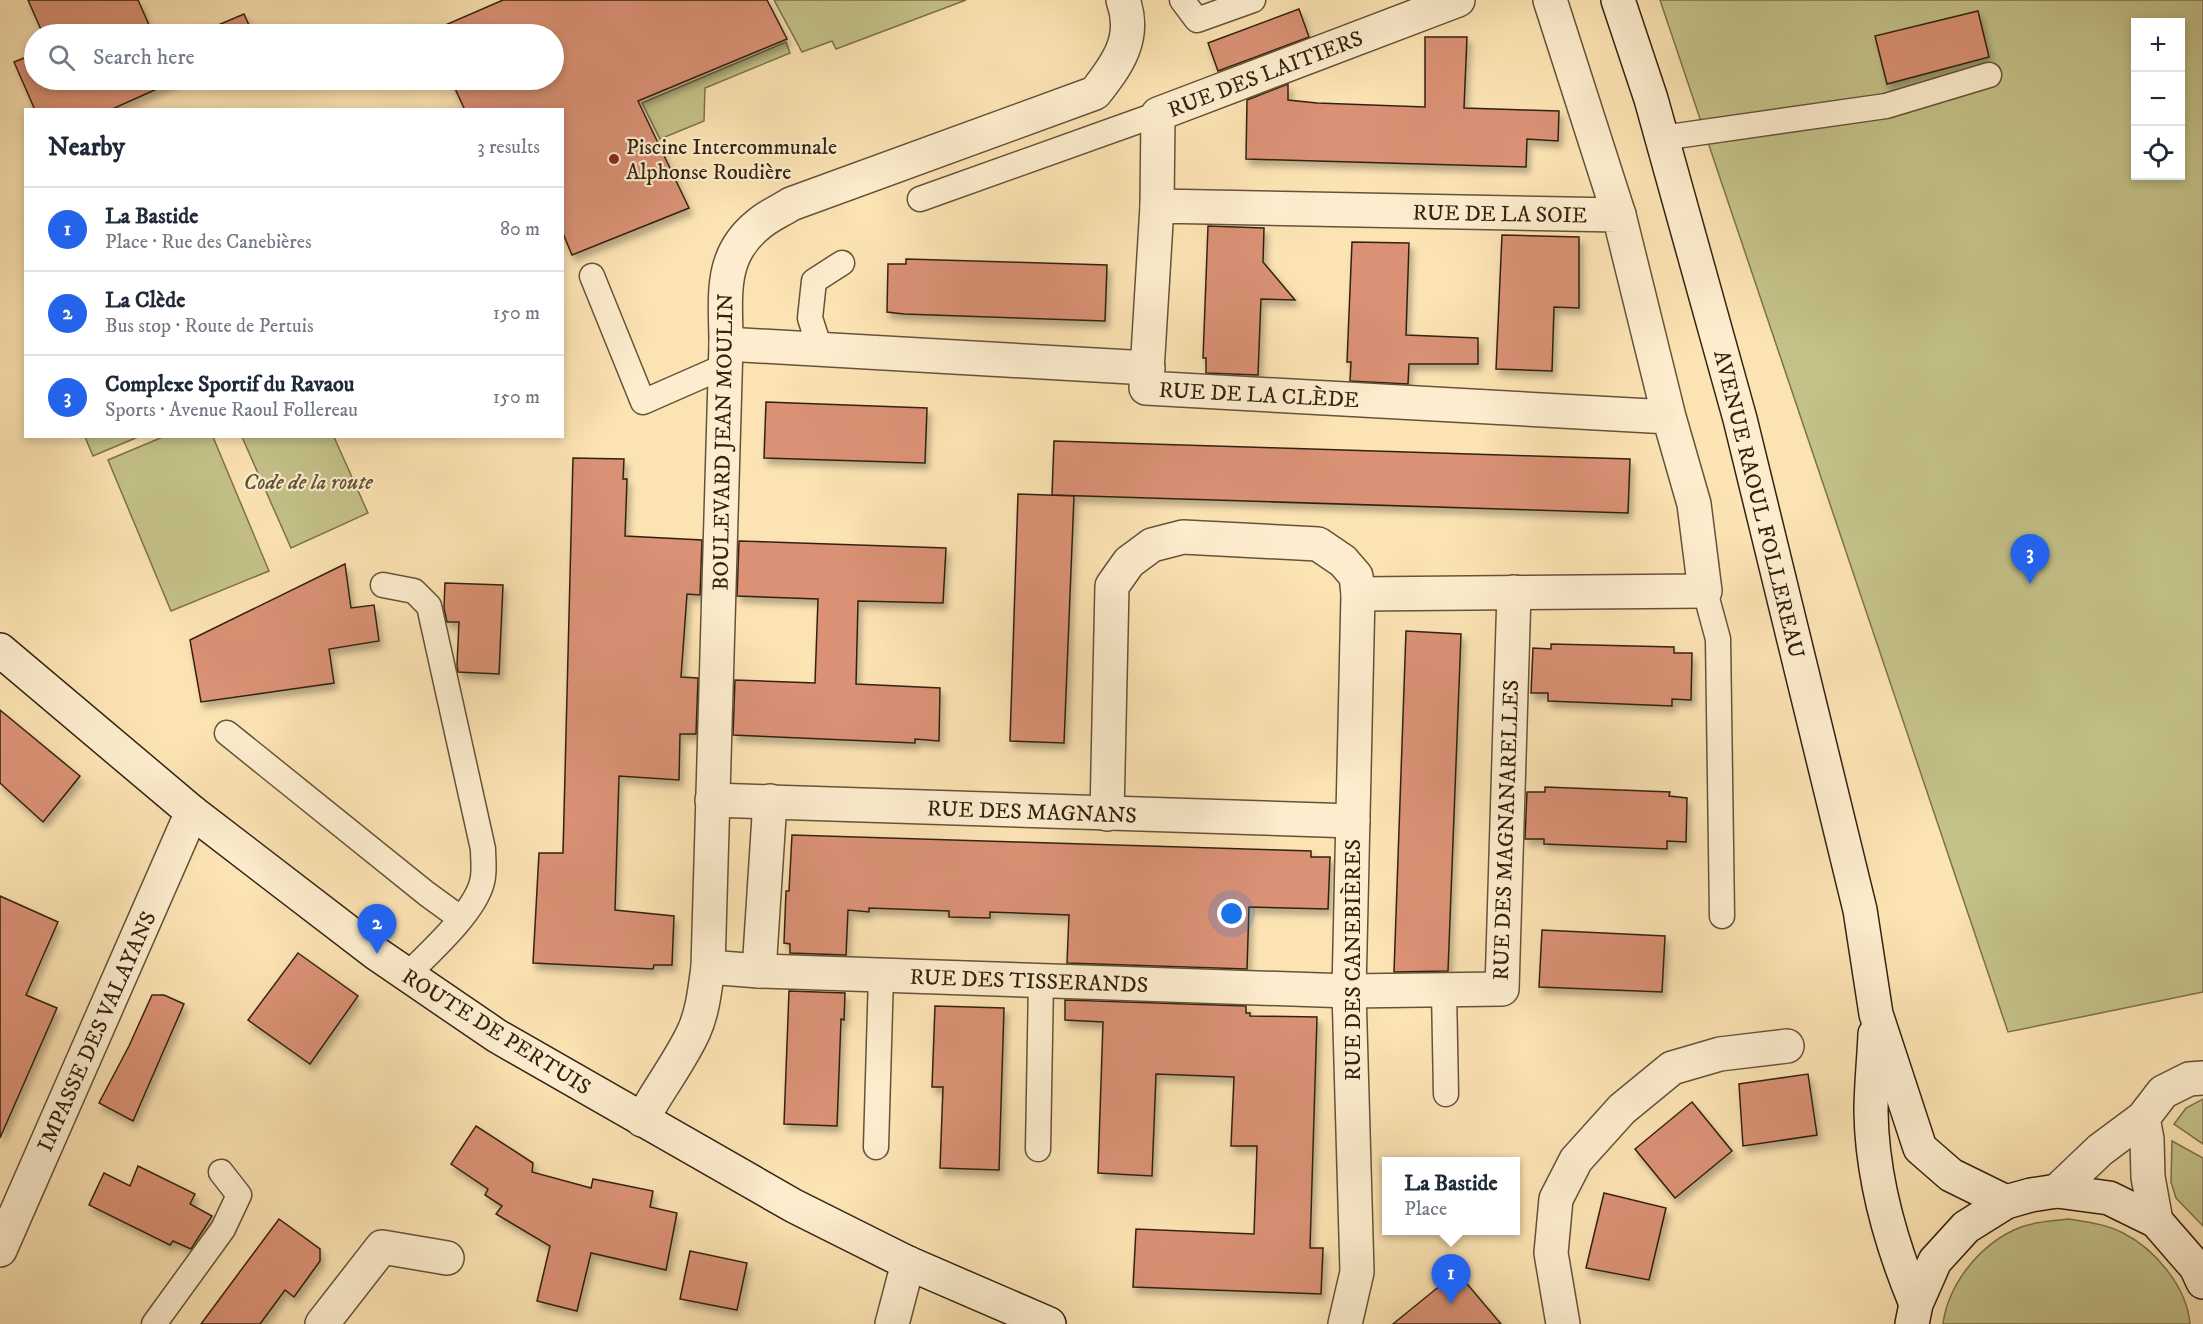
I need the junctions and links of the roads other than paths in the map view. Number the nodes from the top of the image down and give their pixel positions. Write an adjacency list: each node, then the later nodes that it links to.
1 (1123, 0): 16 (street, BOULEVARD JEAN MOULIN)
2 (1182, 0): 3 (lane)
3 (1253, 0)
4 (1458, 0): 8 (street, RUE DES LAITIERS)
5 (1550, 0): 12 (street)
6 (1618, 0): 9 (street, AVENUE RAOUL FOLLEREAU)
7 (1989, 75): 9 (lane)
8 (1158, 114): 10 (lane); 11 (street, RUE DES LAITIERS)
9 (1662, 138): 39 (street, AVENUE RAOUL FOLLEREAU)
10 (920, 199)
11 (1157, 206): 12 (street, RUE DE LA SOIE); 17 (street)
12 (1620, 215): 18 (street, RUE DE LA SOIE)
13 (842, 262): 15 (lane)
14 (592, 276): 16 (lane)
15 (820, 349): 16 (street, RUE DE LA CLÈDE); 17 (street, RUE DE LA CLÈDE)
16 (726, 355): 25 (street, BOULEVARD JEAN MOULIN)
17 (1148, 368): 18 (street, RUE DE LA CLÈDE)
18 (1669, 417): 20 (street, RUE DE LA SOIE)
19 (383, 585): 31 (lane)
20 (1705, 591): 21 (street); 30 (lane)
21 (1514, 592): 22 (street); 37 (street, RUE DES MAGNANARELLES)
22 (1358, 594): 28 (street); 29 (street, RUE DES CANEBIÈRES)
23 (0, 650): 27 (street, ROUTE DE PERTUIS)
24 (227, 733): 31 (lane)
25 (712, 800): 26 (street, RUE DES MAGNANS); 32 (street, BOULEVARD JEAN MOULIN)
26 (770, 801): 28 (street, RUE DES MAGNANS); 33 (street)
27 (192, 812): 34 (street, ROUTE DE PERTUIS); 51 (street, IMPASSE DES VALAYANS)
28 (1107, 814): 29 (street, RUE DES MAGNANS)
29 (1353, 821): 38 (street, RUE DES CANEBIÈRES)
30 (1722, 916)
31 (460, 918): 34 (lane)
32 (708, 967): 33 (street, RUE DES TISSERANDS); 44 (street, BOULEVARD JEAN MOULIN)
33 (759, 971): 35 (street, RUE DES TISSERANDS)
34 (407, 975): 44 (street, ROUTE DE PERTUIS)
35 (881, 975): 36 (street, RUE DES TISSERANDS); 45 (lane)
36 (1041, 981): 38 (street, RUE DES TISSERANDS); 46 (lane)
37 (1444, 990): 38 (street, RUE DES MAGNANARELLES); 42 (lane)
38 (1349, 991): 60 (street, RUE DES CANEBIÈRES)
39 (1876, 1014): 49 (street, AVENUE RAOUL FOLLEREAU); 55 (street, AVENUE RAOUL FOLLEREAU)
40 (1787, 1046): 61 (street)
41 (2203, 1078): 43 (street)
42 (1446, 1094)
43 (2143, 1118): 48 (street); 50 (street)
44 (642, 1120): 53 (street, ROUTE DE PERTUIS)
45 (876, 1147)
46 (1038, 1149)
47 (221, 1172): 56 (lane)
48 (2057, 1191): 49 (street); 50 (street)
49 (2006, 1202): 55 (street)
50 (2156, 1221): 54 (street)
51 (0, 1250)
52 (447, 1258): 57 (street)
53 (908, 1263): 58 (street); 59 (street, ROUTE DE PERTUIS)
54 (2201, 1273)
55 (1914, 1314)
56 (154, 1324)
57 (322, 1324)
58 (892, 1324)
59 (1049, 1324)
60 (1345, 1324)
61 (1563, 1324)

